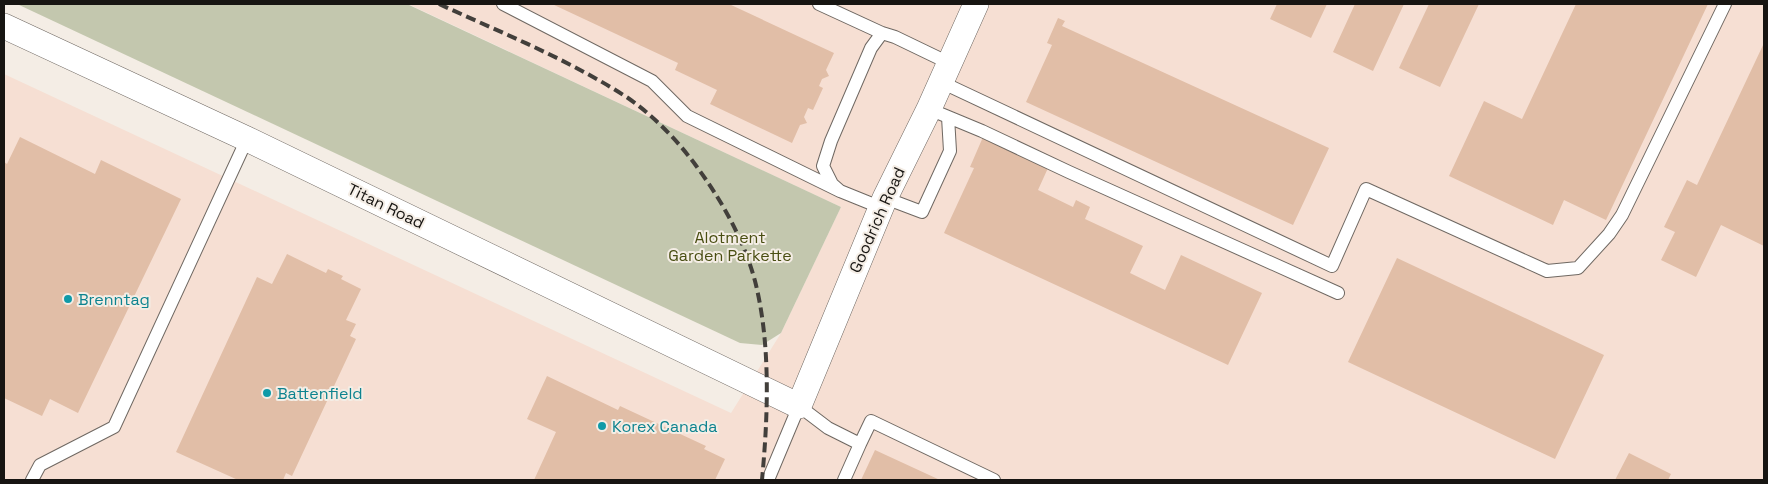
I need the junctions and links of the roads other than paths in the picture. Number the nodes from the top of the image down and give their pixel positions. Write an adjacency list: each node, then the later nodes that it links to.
1 (503, 4): 10 (lane)
2 (819, 4): 6 (lane)
3 (976, 4): 7 (street, Goodrich Road)
4 (1725, 4): 7 (lane)
5 (4, 26): 9 (street, Titan Road)
6 (882, 33): 7 (lane); 10 (lane)
7 (945, 72): 8 (street, Goodrich Road)
8 (938, 113): 11 (street, Goodrich Road); 11 (lane); 12 (lane)
9 (247, 139): 13 (street, Titan Road); 15 (lane)
10 (840, 191): 11 (lane)
11 (884, 203): 13 (street, Goodrich Road)
12 (1338, 293)
13 (799, 406): 14 (lane); 16 (lane)
14 (860, 444): 17 (lane); 18 (lane)
15 (32, 480)
16 (768, 480)
17 (844, 480)
18 (994, 480)

